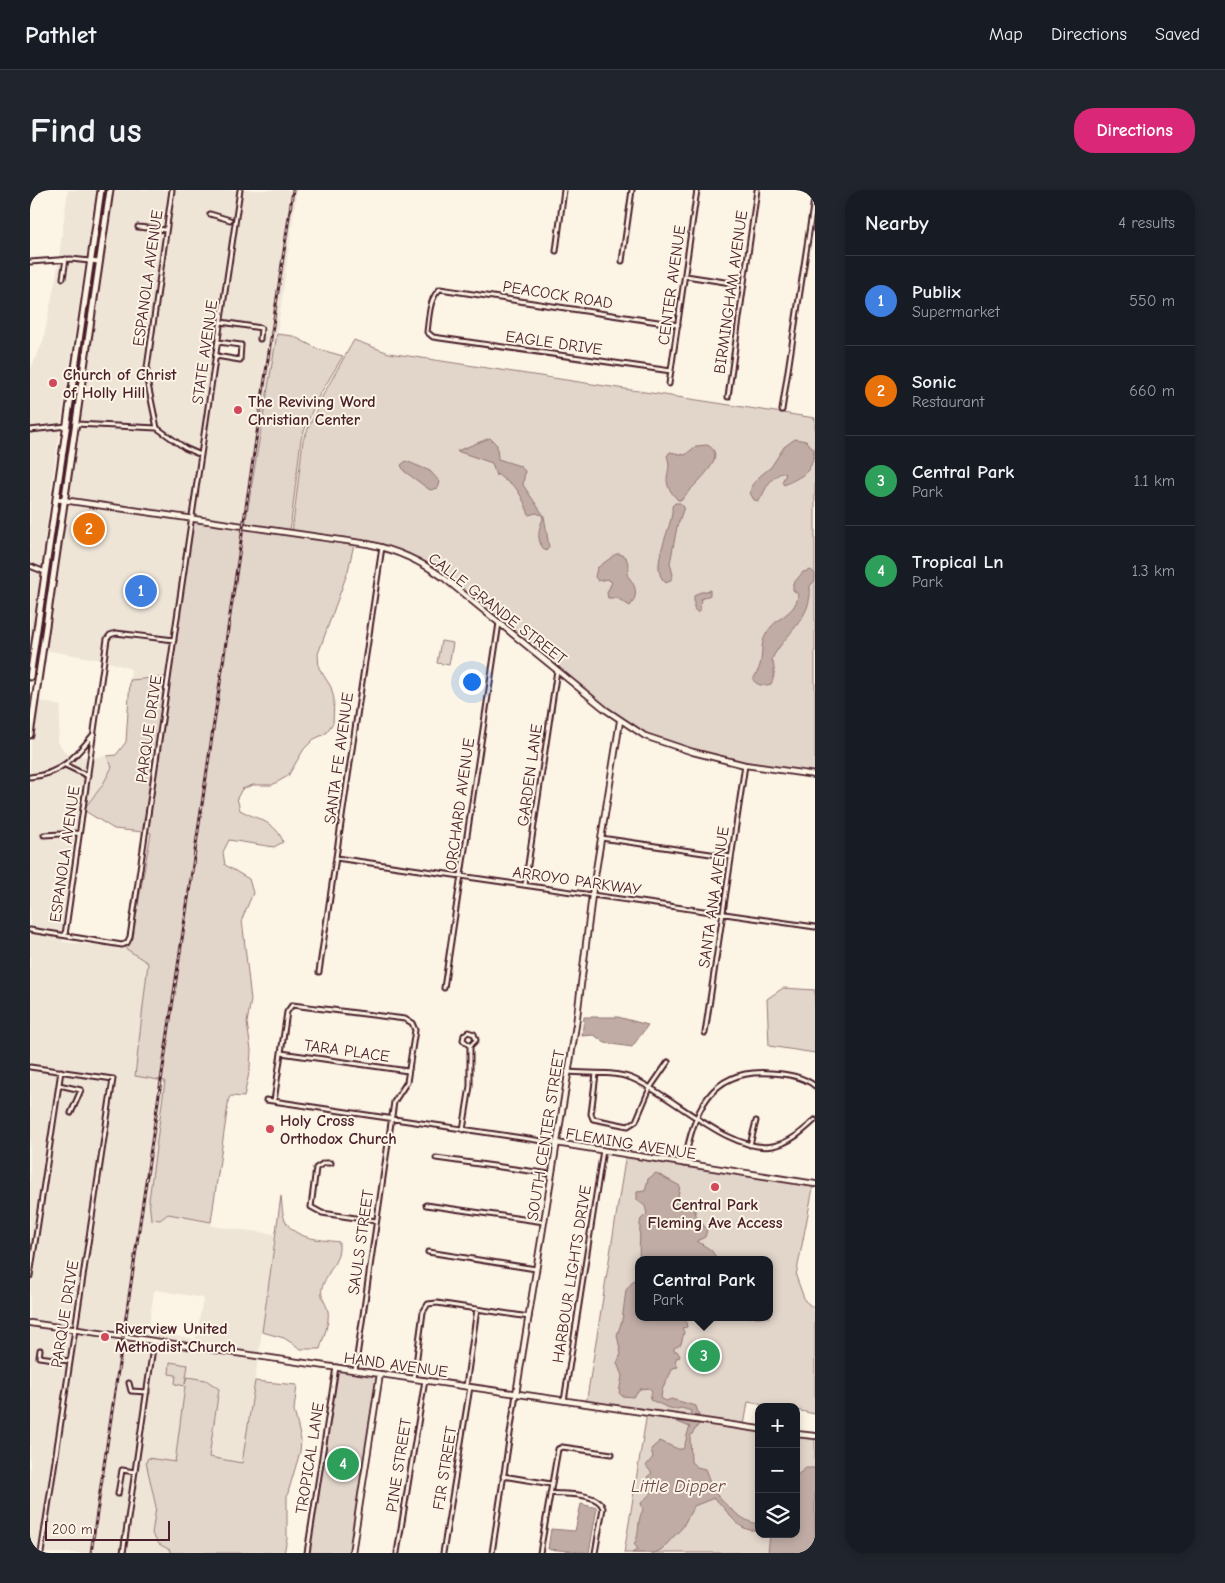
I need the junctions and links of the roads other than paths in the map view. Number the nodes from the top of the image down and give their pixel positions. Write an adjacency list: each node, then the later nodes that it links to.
1 (101, 190): 16 (main road)
2 (110, 190): 19 (main road)
3 (172, 190): 13 (street, ESPANOLA AVENUE)
4 (240, 190): 23 (street, STATE AVENUE)
5 (564, 190): 14 (street)
6 (632, 190): 17 (street)
7 (697, 190): 20 (street, CENTER AVENUE)
8 (758, 190): 22 (street, BIRMINGHAM AVENUE)
9 (815, 192): 32 (street)
10 (210, 214): 11 (street)
11 (230, 220)
12 (138, 227): 13 (street)
13 (166, 230): 35 (street, ESPANOLA AVENUE)
14 (556, 251)
15 (66, 259): 16 (street); 18 (street); 21 (street)
16 (91, 261): 19 (street); 34 (main road)
17 (622, 261)
18 (30, 262)
19 (99, 262): 33 (main road)
20 (686, 276): 22 (street); 24 (street, CENTER AVENUE)
21 (63, 278)
22 (744, 284): 31 (street, BIRMINGHAM AVENUE)
23 (221, 322): 26 (street); 27 (street, STATE AVENUE)
24 (678, 325): 25 (street, PEACOCK ROAD); 29 (street, CENTER AVENUE)
25 (433, 337): 29 (street, EAGLE DRIVE)
26 (260, 339)
27 (218, 342): 28 (street, STATE AVENUE); 28 (street)
28 (216, 356): 37 (street, STATE AVENUE)
29 (671, 371): 30 (street, CENTER AVENUE)
30 (670, 384)
31 (728, 397)
32 (782, 410)
33 (75, 424): 35 (street); 39 (main road)
34 (67, 426): 36 (street); 38 (main road)
35 (157, 428): 37 (street)
36 (30, 430)
37 (201, 455): 40 (street, STATE AVENUE)
38 (56, 499): 39 (street, CALLE GRANDE STREET); 43 (main road)
39 (64, 500): 40 (street, CALLE GRANDE STREET); 47 (main road)
40 (192, 518): 41 (street, CALLE GRANDE STREET); 46 (street, PARQUE DRIVE)
41 (382, 547): 44 (street, CALLE GRANDE STREET); 63 (street, SANTA FE AVENUE)
42 (30, 566): 43 (street)
43 (45, 572): 45 (main road)
44 (499, 623): 48 (street, CALLE GRANDE STREET); 64 (street, ORCHARD AVENUE)
45 (36, 639): 47 (main road); 49 (main road)
46 (174, 640): 53 (street, ESPANOLA AVENUE); 70 (street, PARQUE DRIVE)
47 (42, 651): 52 (main road)
48 (557, 670): 51 (street, CALLE GRANDE STREET); 65 (street, GARDEN LANE)
49 (31, 674): 50 (main road)
50 (30, 677)
51 (620, 721): 54 (street, CALLE GRANDE STREET); 61 (street, SOUTH CENTER STREET)
52 (30, 735)
53 (94, 735): 55 (street); 57 (street, ESPANOLA AVENUE)
54 (745, 765): 56 (street, CALLE GRANDE STREET); 62 (street, SANTA ANA AVENUE)
55 (65, 766): 57 (street, ESPANOLA AVENUE); 58 (street)
56 (815, 775)
57 (88, 776): 59 (street, ESPANOLA AVENUE)
58 (30, 777)
59 (79, 833): 60 (street); 70 (street, ESPANOLA AVENUE)
60 (44, 835)
61 (601, 838): 62 (street); 66 (street, SOUTH CENTER STREET)
62 (731, 857): 67 (street, SANTA ANA AVENUE)
63 (336, 858): 64 (street, ARROYO PARKWAY); 71 (street, SANTA FE AVENUE)
64 (461, 875): 65 (street, ARROYO PARKWAY); 72 (street, ORCHARD AVENUE)
65 (525, 885): 66 (street, ARROYO PARKWAY)
66 (592, 895): 67 (street, ARROYO PARKWAY); 80 (street, SOUTH CENTER STREET)
67 (723, 913): 68 (street, ARROYO PARKWAY); 73 (street, SANTA ANA AVENUE)
68 (815, 927)
69 (30, 930): 70 (street)
70 (65, 935)
71 (319, 972)
72 (444, 988)
73 (705, 1033)
74 (470, 1046): 74 (street); 92 (street)
75 (281, 1053): 79 (street, TARA PLACE); 79 (street, SAULS STREET); 86 (street)
76 (668, 1062): 84 (street)
77 (30, 1067): 78 (street)
78 (61, 1071): 82 (street); 110 (street, PARQUE DRIVE)
79 (408, 1071): 89 (street, SAULS STREET)
80 (567, 1072): 81 (street); 93 (street, SOUTH CENTER STREET)
81 (596, 1074): 84 (street); 84 (street)
82 (59, 1085): 87 (street); 106 (street)
83 (815, 1086): 88 (street)
84 (650, 1088): 88 (street)
85 (266, 1100): 86 (street, FLEMING AVENUE)
86 (274, 1101): 89 (street, FLEMING AVENUE)
87 (71, 1112)
88 (696, 1116): 94 (street); 98 (street)
89 (392, 1118): 92 (street, FLEMING AVENUE); 102 (street, SAULS STREET)
90 (815, 1120): 94 (street)
91 (756, 1121): 94 (street)
92 (463, 1130): 93 (street, FLEMING AVENUE)
93 (556, 1143): 95 (street, FLEMING AVENUE); 99 (street, SOUTH CENTER STREET)
94 (750, 1145)
95 (603, 1150): 98 (street, FLEMING AVENUE); 123 (street, HARBOUR LIGHTS DRIVE)
96 (436, 1158): 99 (street)
97 (331, 1163): 102 (street)
98 (684, 1165): 100 (street, FLEMING AVENUE)
99 (551, 1174): 103 (street, SOUTH CENTER STREET)
100 (815, 1184)
101 (426, 1205): 103 (street)
102 (376, 1221): 115 (street, SAULS STREET)
103 (544, 1222): 105 (street, SOUTH CENTER STREET)
104 (428, 1252): 105 (street)
105 (537, 1269): 108 (street, SOUTH CENTER STREET)
106 (30, 1276)
107 (477, 1309): 108 (street); 117 (street); 120 (street, FIR STREET)
108 (530, 1317): 122 (street, SOUTH CENTER STREET)
109 (30, 1323): 110 (street, HAND AVENUE)
110 (74, 1330): 111 (street, HAND AVENUE); 113 (street, PARQUE DRIVE)
111 (154, 1341): 114 (street, HAND AVENUE); 121 (street)
112 (40, 1350): 113 (street)
113 (69, 1361): 133 (street, PARQUE DRIVE)
114 (336, 1368): 115 (street, HAND AVENUE); 135 (street, TROPICAL LANE)
115 (355, 1370): 116 (street, HAND AVENUE)
116 (380, 1374): 117 (street, HAND AVENUE); 136 (street)
117 (414, 1379): 118 (street, HAND AVENUE)
118 (425, 1380): 120 (street, HAND AVENUE); 137 (street, PINE STREET)
119 (128, 1383): 121 (street)
120 (468, 1387): 122 (street, HAND AVENUE); 138 (street, FIR STREET)
121 (147, 1392): 128 (street)
122 (516, 1394): 123 (street, HAND AVENUE); 129 (street, SOUTH CENTER STREET)
123 (564, 1401): 124 (street, HAND AVENUE)
124 (755, 1428)
125 (800, 1434): 126 (street)
126 (815, 1436)
127 (612, 1454): 130 (street)
128 (135, 1472): 132 (street); 134 (street)
129 (503, 1476): 130 (street); 139 (street, SOUTH CENTER STREET)
130 (551, 1484): 131 (street)
131 (550, 1493): 140 (street); 141 (street)
132 (118, 1494)
133 (42, 1553)
134 (123, 1553)
135 (307, 1553)
136 (352, 1553)
137 (397, 1553)
138 (443, 1553)
139 (492, 1553)
140 (540, 1553)
141 (596, 1553)

